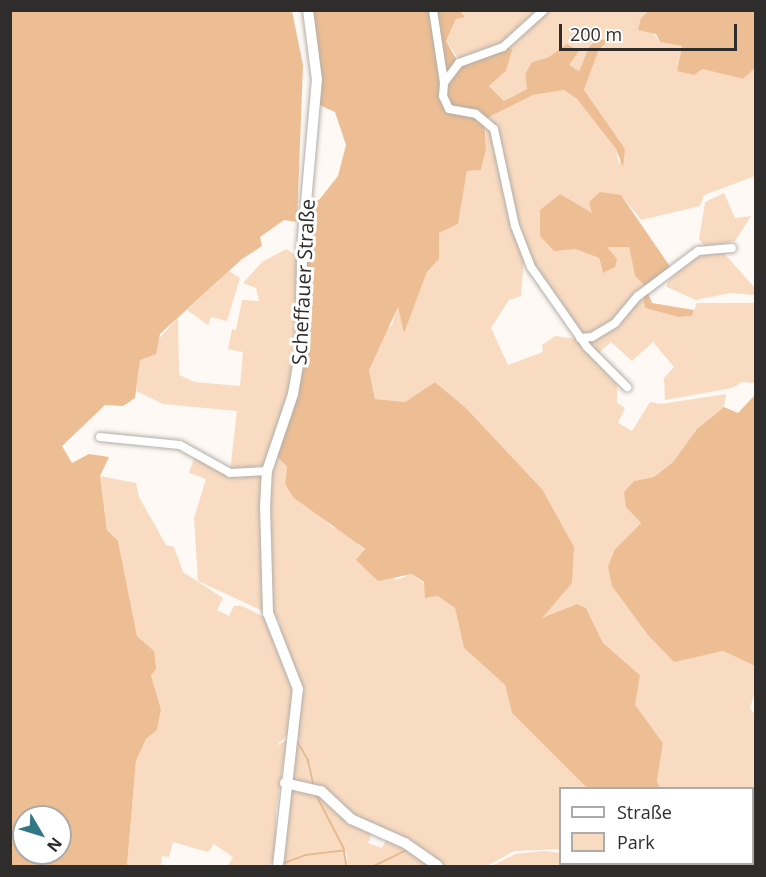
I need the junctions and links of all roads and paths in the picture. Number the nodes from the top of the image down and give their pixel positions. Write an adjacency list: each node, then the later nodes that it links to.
1 (308, 10): 11 (street, Scheffauer Straße)
2 (433, 10): 4 (street)
3 (544, 10): 5 (street)
4 (441, 59): 5 (street); 6 (street)
5 (459, 63): 6 (street)
6 (444, 83): 8 (street)
7 (732, 248): 8 (street)
8 (580, 338): 9 (street)
9 (627, 387)
10 (100, 437): 11 (street)
11 (267, 471): 12 (street, Scheffauer Straße)
12 (285, 783): 13 (street, Scheffauer Straße); 14 (street)
13 (278, 867)
14 (438, 867)

